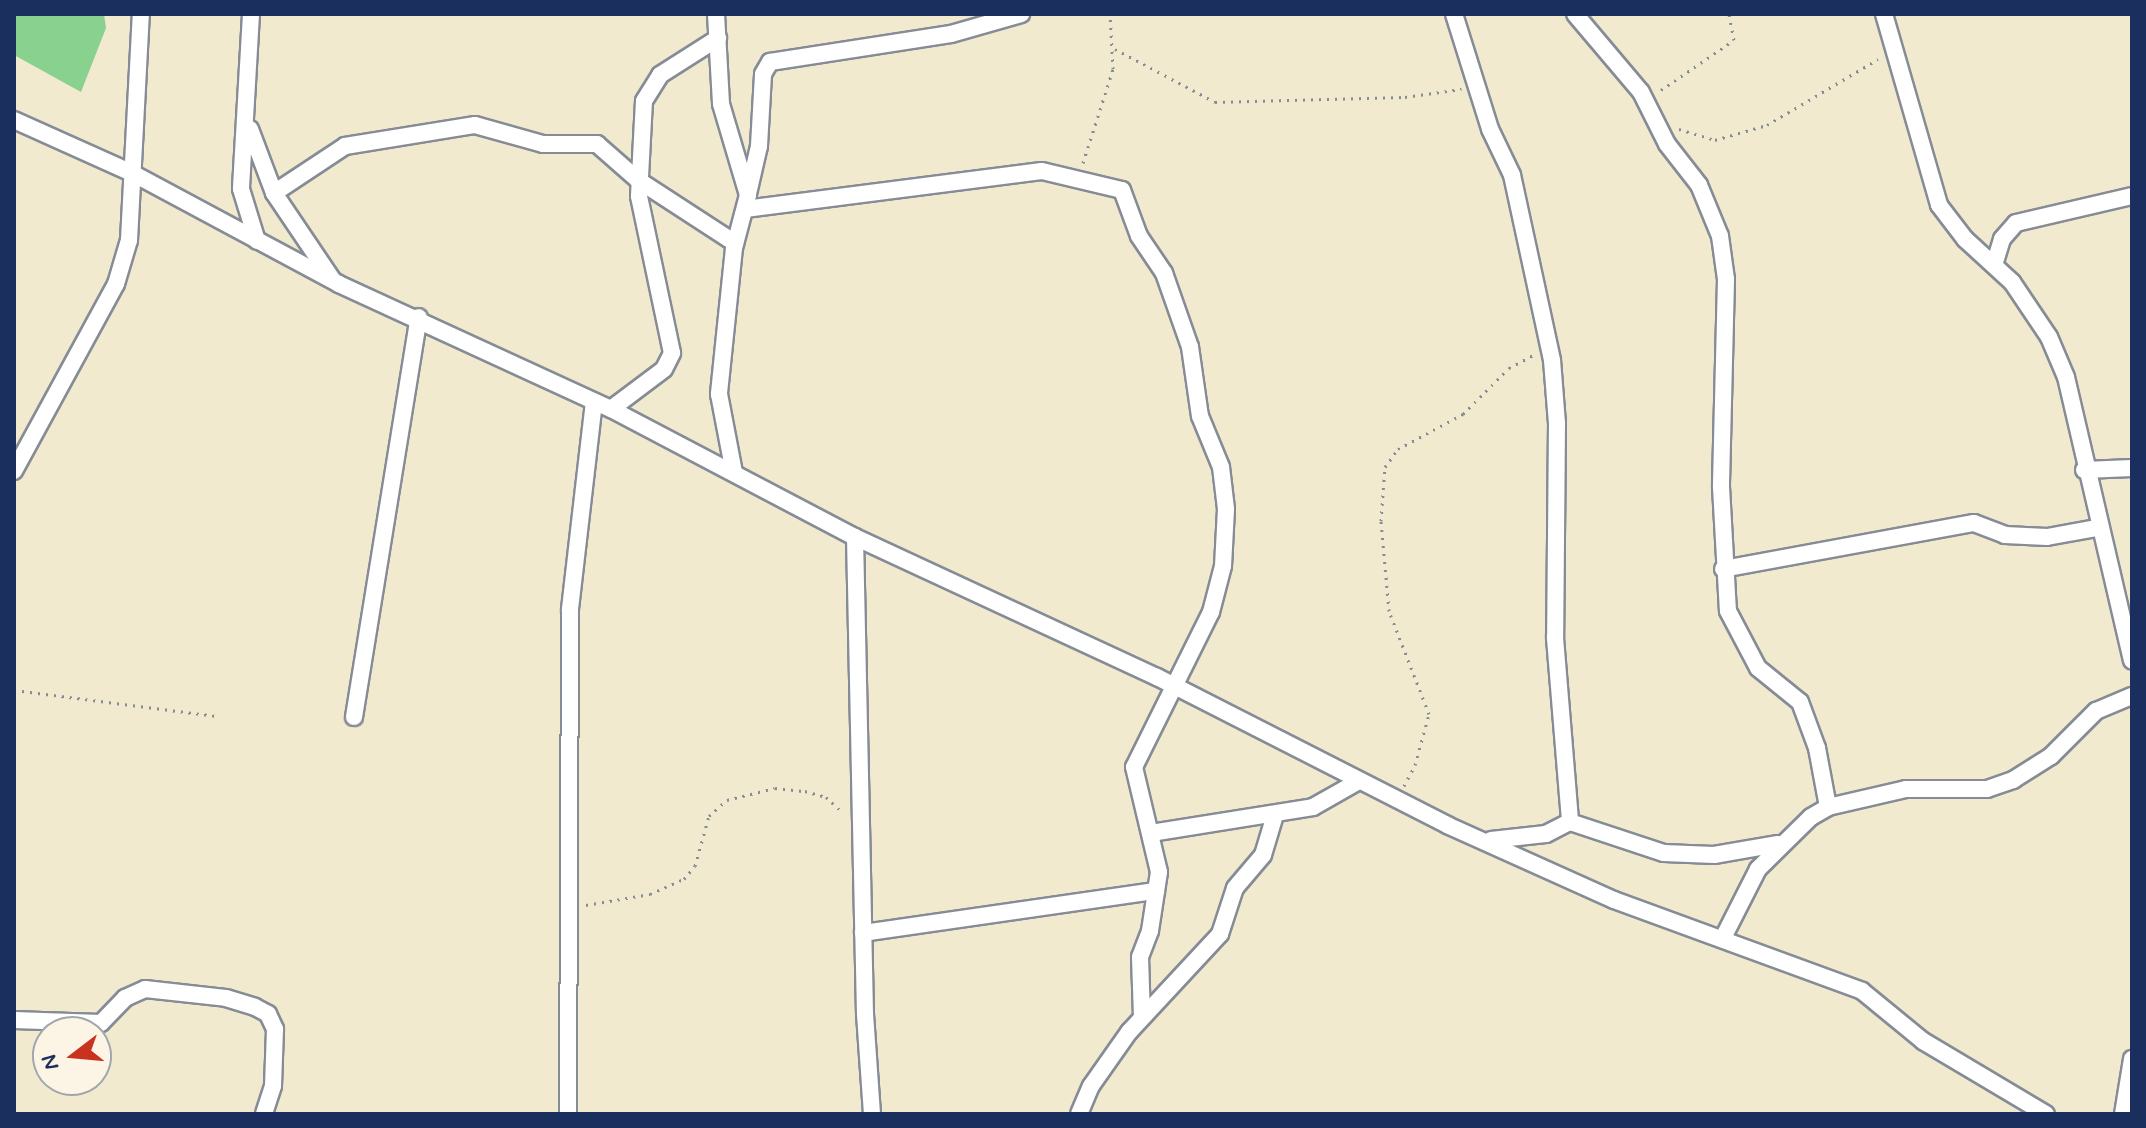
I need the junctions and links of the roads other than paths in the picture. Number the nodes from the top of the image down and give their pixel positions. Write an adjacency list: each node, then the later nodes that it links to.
1 (141, 14): 12 (street)
2 (251, 14): 11 (street)
3 (716, 14): 9 (street)
4 (1021, 14): 8 (street)
5 (1454, 14): 38 (street)
6 (1575, 14): 30 (street)
7 (1884, 14): 19 (street)
8 (984, 18): 16 (street)
9 (718, 38): 13 (street); 16 (street)
10 (14, 120): 12 (street)
11 (248, 124): 14 (street); 17 (street)
12 (132, 173): 17 (street); 26 (street)
13 (638, 180): 14 (street); 18 (street); 23 (street)
14 (274, 193): 20 (street)
15 (2132, 196): 19 (street)
16 (747, 202): 18 (street); 32 (street)
17 (257, 241): 20 (street)
18 (735, 243): 27 (street)
19 (1995, 262): 25 (street)
20 (333, 281): 21 (street)
21 (419, 317): 22 (street); 34 (street)
22 (594, 402): 23 (street); 49 (street)
23 (611, 409): 27 (street)
24 (2132, 468): 25 (street)
25 (2084, 470): 28 (street)
26 (14, 471)
27 (734, 473): 29 (street)
28 (2097, 528): 30 (street); 31 (street)
29 (855, 537): 32 (street); 43 (street)
30 (1723, 569): 36 (street)
31 (2132, 660)
32 (1177, 687): 35 (street); 39 (street)
33 (2132, 696): 36 (street)
34 (354, 717)
35 (1359, 781): 37 (street); 40 (street)
36 (1828, 807): 41 (street)
37 (1275, 815): 39 (street); 45 (street)
38 (1570, 822): 40 (street); 41 (street)
39 (1151, 833): 42 (street)
40 (1482, 840): 44 (street)
41 (1780, 844): 44 (street)
42 (1156, 891): 43 (street); 45 (street)
43 (863, 933): 50 (street)
44 (1723, 938): 52 (street)
45 (1142, 1016): 51 (street)
46 (14, 1020): 48 (street)
47 (2132, 1059): 53 (street)
48 (264, 1114)
49 (568, 1114)
50 (872, 1114)
51 (1079, 1114)
52 (2046, 1114)
53 (2123, 1114)

